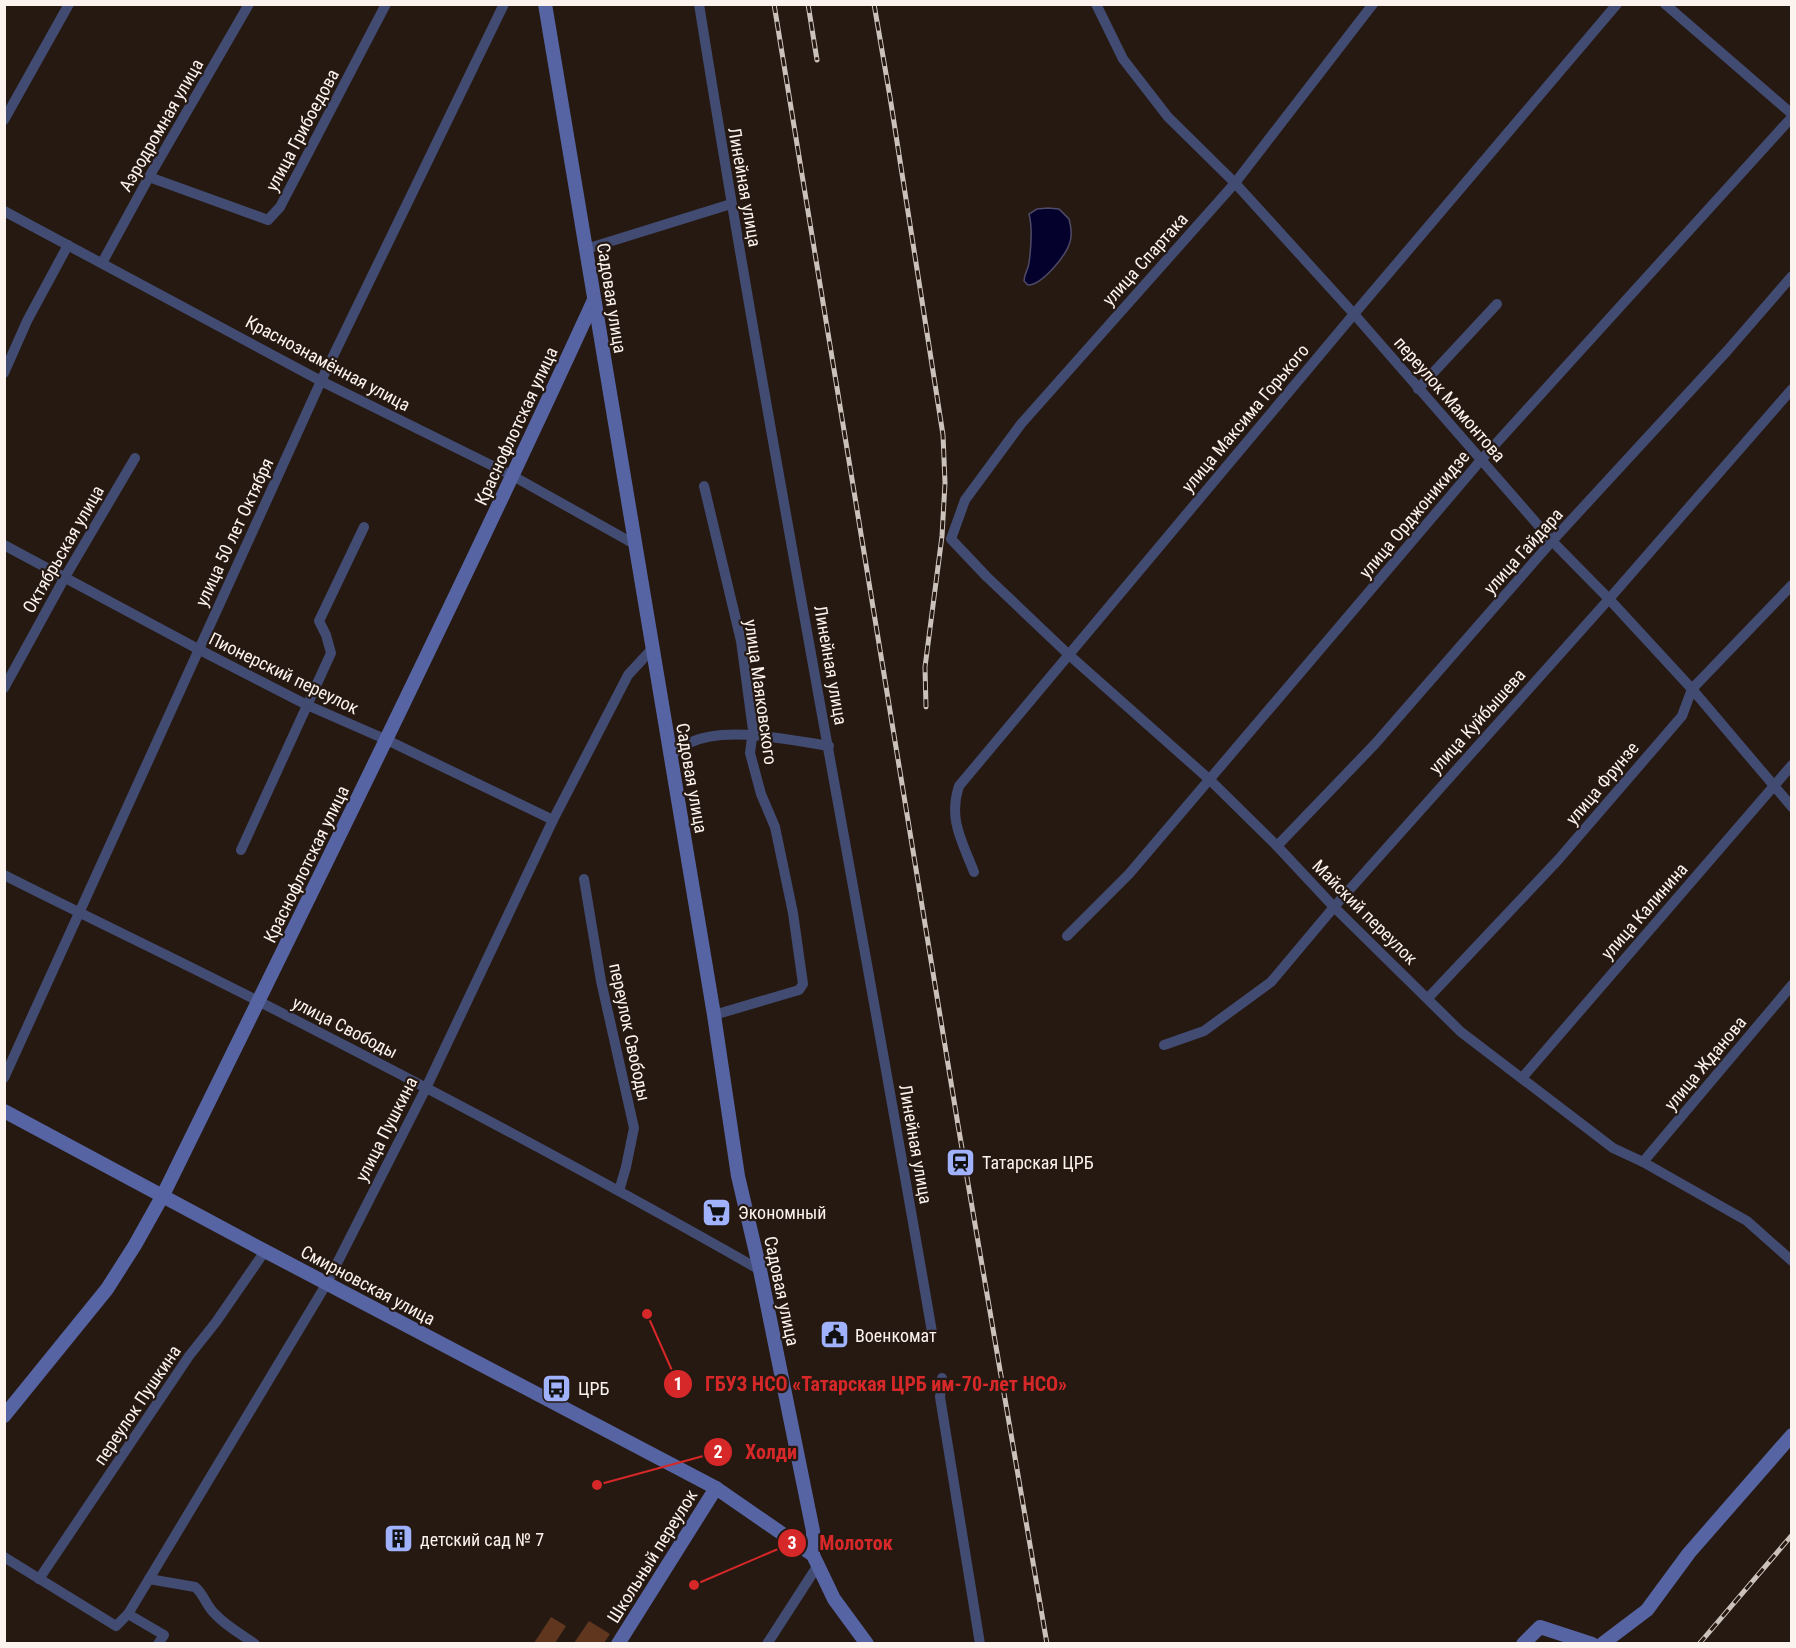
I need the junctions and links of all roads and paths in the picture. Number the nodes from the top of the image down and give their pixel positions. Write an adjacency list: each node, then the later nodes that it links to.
1 (69, 4): 12 (street)
2 (249, 4): 13 (street, Аэродромная улица)
3 (386, 4): 13 (street, улица Грибоедова)
4 (504, 4): 25 (street, улица 50 лет Октября)
5 (545, 4): 18 (street, Садовая улица)
6 (699, 4): 15 (street, Линейная улица)
7 (1096, 4): 14 (street, переулок Мамонтова)
8 (1372, 4): 14 (street, улица Спартака)
9 (1617, 4): 23 (street, улица Максима Горького)
10 (1665, 4): 11 (street)
11 (1791, 115): 29 (street, улица Орджоникидзе)
12 (4, 120)
13 (149, 177): 19 (street, Аэродромная улица)
14 (1235, 183): 23 (street, переулок Мамонтова); 33 (street, улица Спартака)
15 (731, 204): 18 (street); 48 (street, Линейная улица)
16 (4, 211): 17 (street, Краснознамённая улица)
17 (68, 245): 19 (street, Краснознамённая улица); 24 (street)
18 (586, 249): 21 (street, Садовая улица)
19 (102, 263): 25 (street, Краснознамённая улица)
20 (1791, 276): 34 (street, улица Гайдара)
21 (594, 300): 30 (street, Краснофлотская улица); 36 (street, Садовая улица)
22 (1497, 304): 26 (street)
23 (1354, 314): 26 (street, переулок Мамонтова); 42 (street, улица Максима Горького)
24 (4, 373)
25 (321, 381): 30 (street, Краснознамённая улица); 41 (street, улица 50 лет Октября)
26 (1418, 389): 29 (street, переулок Мамонтова)
27 (1791, 389): 39 (street, улица Куйбышева)
28 (135, 458): 37 (street, Октябрьская улица)
29 (1481, 460): 34 (street, переулок Мамонтова); 51 (street, улица Орджоникидзе)
30 (513, 476): 36 (street, Краснознамённая улица); 47 (street, Краснофлотская улица)
31 (704, 486): 46 (street, улица Маяковского)
32 (364, 527): 45 (street)
33 (951, 539): 42 (street, Майский переулок)
34 (1552, 541): 39 (street, переулок Мамонтова); 55 (street, улица Гайдара)
35 (4, 545): 37 (street, Пионерский переулок)
36 (636, 545): 40 (street, Садовая улица)
37 (65, 578): 41 (street, Пионерский переулок); 43 (street, Октябрьская улица)
38 (1791, 585): 44 (street, улица Фрунзе)
39 (1609, 599): 44 (street, переулок Мамонтова); 60 (street, улица Куйбышева)
40 (652, 649): 49 (street, Садовая улица); 54 (street, улица Пушкина)
41 (198, 650): 45 (street, Пионерский переулок); 61 (street, улица 50 лет Октября)
42 (1068, 654): 51 (street, Майский переулок); 57 (street, улица Максима Горького)
43 (4, 688)
44 (1692, 689): 52 (street, переулок Мамонтова); 64 (street, улица Фрунзе)
45 (307, 705): 47 (street, Пионерский переулок); 56 (street)
46 (752, 736): 48 (street); 49 (street); 66 (street, улица Маяковского)
47 (387, 740): 54 (street, Пионерский переулок); 65 (street, Краснофлотская улица)
48 (828, 746): 79 (street, Линейная улица)
49 (670, 756): 66 (street, Садовая улица)
50 (1791, 765): 52 (street, улица Калинина)
51 (1210, 780): 55 (street, Майский переулок); 62 (street, улица Орджоникидзе)
52 (1774, 787): 53 (street, переулок Мамонтова); 69 (street, улица Калинина)
53 (1791, 807)
54 (553, 820): 70 (street, улица Пушкина)
55 (1277, 846): 60 (street, Майский переулок)
56 (241, 850)
57 (974, 872)
58 (4, 875): 61 (street, улица Свободы)
59 (584, 879): 73 (street, переулок Свободы)
60 (1334, 907): 64 (street, Майский переулок); 67 (street, улица Куйбышева)
61 (80, 913): 65 (street, улица Свободы); 68 (street, улица 50 лет Октября)
62 (1067, 936)
63 (1791, 985): 72 (street, улица Жданова)
64 (1428, 998): 69 (street, Майский переулок)
65 (258, 1001): 70 (street, улица Свободы); 74 (street, Краснофлотская улица)
66 (714, 1015): 77 (street, Садовая улица)
67 (1164, 1046)
68 (4, 1078)
69 (1522, 1078): 72 (street, Майский переулок)
70 (426, 1088): 73 (street, улица Свободы); 78 (street, улица Пушкина)
71 (4, 1111): 74 (street, Смирновская улица)
72 (1643, 1162): 76 (street, Майский переулок)
73 (619, 1191): 77 (street, улица Свободы)
74 (163, 1195): 75 (street, Смирновская улица); 81 (street, Краснофлотская улица)
75 (265, 1251): 78 (street, Смирновская улица); 87 (street, переулок Пушкина)
76 (1791, 1261)
77 (760, 1270): 85 (street, Садовая улица)
78 (327, 1283): 83 (street, Смирновская улица); 86 (street, улица Пушкина)
79 (932, 1332)
80 (942, 1378): 94 (street)
81 (4, 1416)
82 (1791, 1435): 97 (street)
83 (716, 1488): 85 (street, Смирновская улица); 91 (street, Школьный переулок)
84 (4, 1557): 87 (street)
85 (815, 1560): 92 (street); 93 (street)
86 (148, 1579): 88 (street, улица Пушкина); 90 (street)
87 (39, 1580): 88 (street)
88 (128, 1614): 89 (street)
89 (158, 1644)
90 (255, 1644)
91 (618, 1644)
92 (767, 1644)
93 (867, 1644)
94 (980, 1644)
95 (1523, 1644): 96 (street)
96 (1592, 1644)
97 (1602, 1644)

